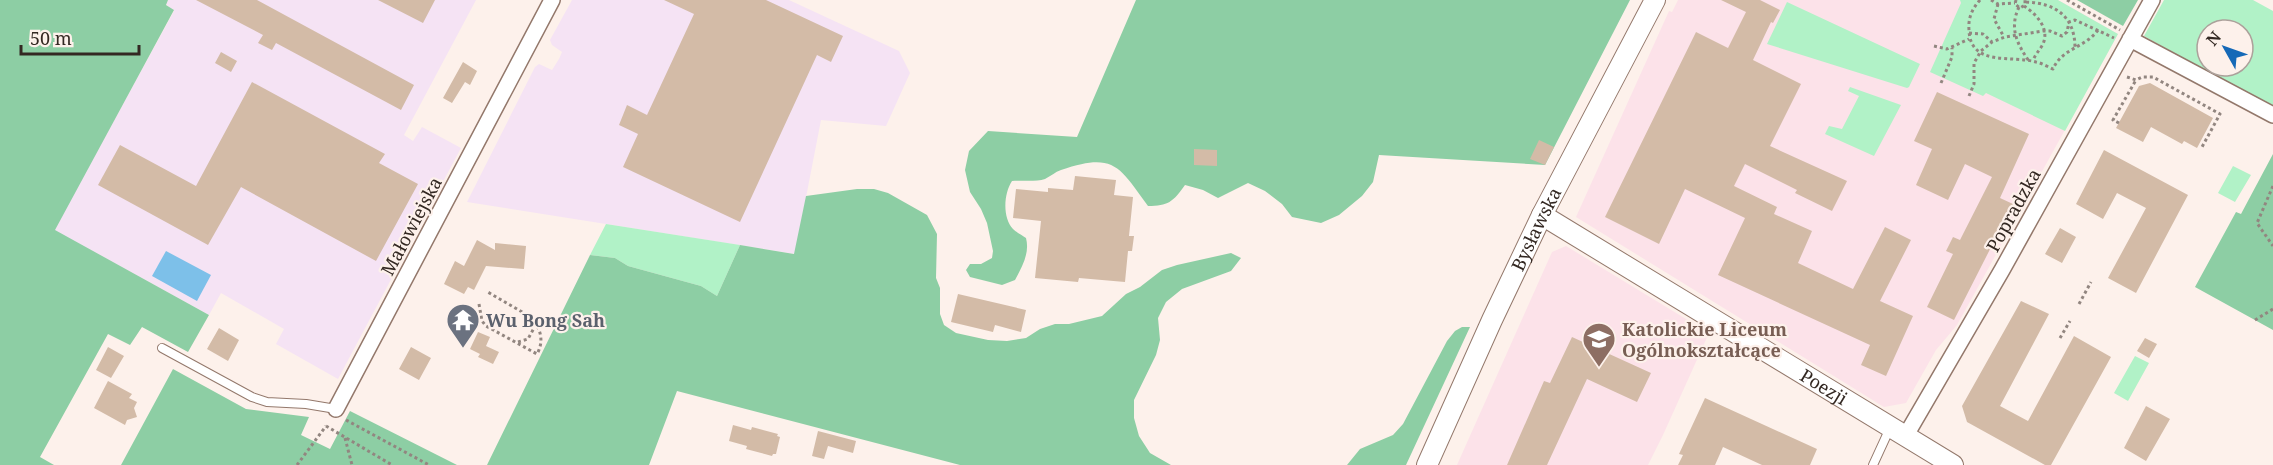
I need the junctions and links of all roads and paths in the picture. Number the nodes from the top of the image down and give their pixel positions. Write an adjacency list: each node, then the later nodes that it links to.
1 (552, 0): 46 (street, Małowiejska)
2 (1655, 0): 33 (street, Bysławska)
3 (1980, 0): 14 (path)
4 (1991, 0): 9 (path)
5 (2067, 0): 17 (path)
6 (2152, 0): 17 (street, Popradzka)
7 (2015, 2): 9 (path); 10 (path)
8 (2025, 3): 10 (path); 11 (path); 13 (path)
9 (1998, 4): 16 (path)
10 (2019, 7): 15 (path)
11 (2069, 22): 12 (path); 13 (path); 22 (path)
12 (2098, 30): 17 (path); 22 (path)
13 (2044, 31): 15 (path); 24 (path)
14 (1969, 33): 18 (path); 19 (path)
15 (2015, 35): 16 (path); 24 (path)
16 (2004, 37): 19 (path)
17 (2123, 37): 29 (street); 48 (street, Popradzka)
18 (1969, 39): 21 (path); 23 (path)
19 (1992, 42): 23 (path)
20 (1934, 46): 21 (path)
21 (1952, 48): 27 (path)
22 (2075, 48): 24 (path)
23 (1980, 52): 24 (path); 28 (path)
24 (2031, 61)
25 (2120, 73): 26 (path)
26 (2136, 80): 30 (path); 31 (path)
27 (1941, 83)
28 (1969, 96)
29 (2273, 115)
30 (2119, 123)
31 (2202, 147)
32 (2273, 186): 34 (path)
33 (1542, 215): 48 (street, Poezji); 54 (street, Bysławska)
34 (2273, 246)
35 (2091, 282): 38 (path)
36 (486, 291): 41 (path)
37 (479, 304): 44 (path)
38 (2079, 304)
39 (2273, 309): 40 (path)
40 (2255, 320)
41 (534, 321): 44 (path); 44 (path)
42 (2070, 321): 43 (path)
43 (2060, 338)
44 (515, 342)
45 (162, 348): 46 (lane)
46 (334, 411): 47 (path); 53 (path)
47 (326, 426): 49 (path); 50 (path)
48 (1898, 432): 55 (lane); 56 (street, Poezji)
49 (345, 437): 51 (path); 52 (path)
50 (297, 465)
51 (352, 465)
52 (392, 465)
53 (429, 465)
54 (1427, 465)
55 (1873, 465)
56 (1953, 465)

